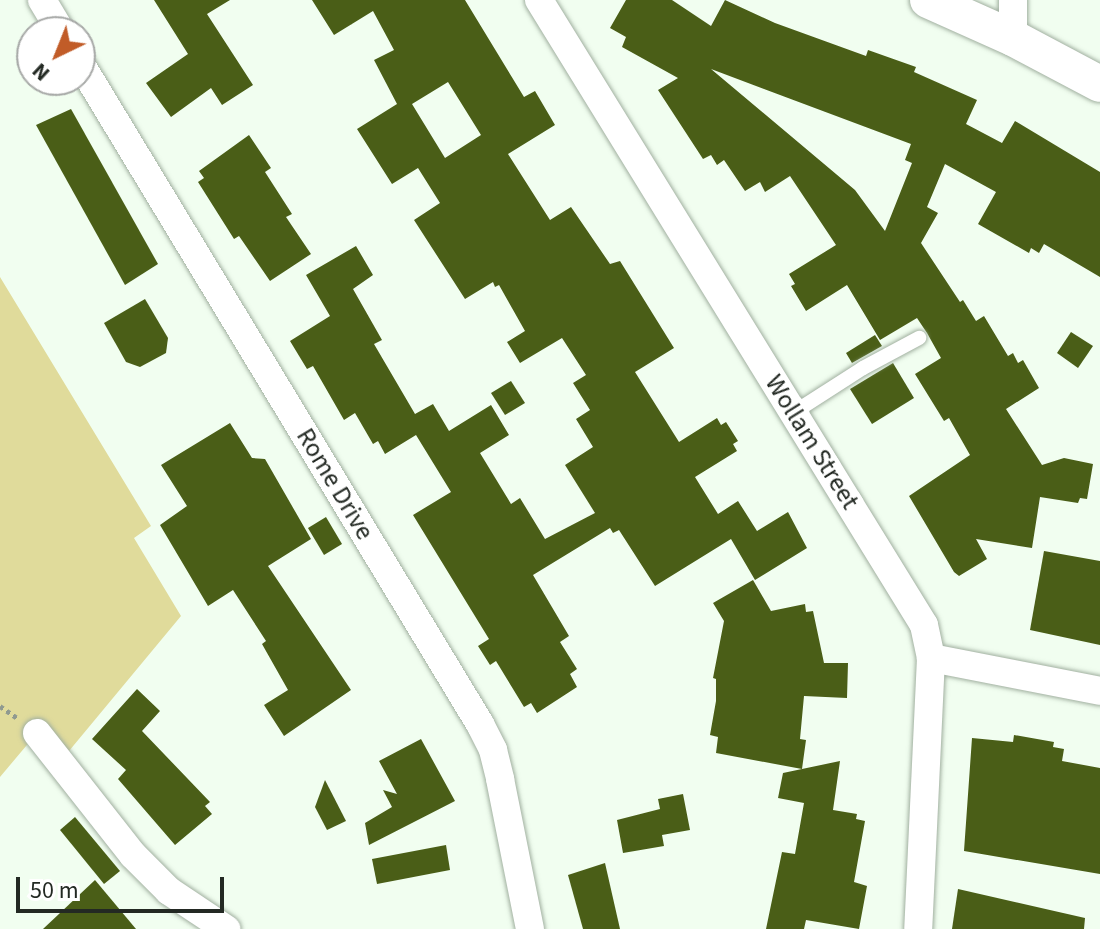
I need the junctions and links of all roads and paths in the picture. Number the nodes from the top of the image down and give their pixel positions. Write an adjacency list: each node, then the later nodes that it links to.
1 (539, 0): 8 (street, Wollam Street)
2 (928, 0): 4 (street)
3 (1013, 0): 4 (street)
4 (1013, 38): 5 (street)
5 (1100, 84)
6 (96, 89): 13 (street, Rome Drive)
7 (919, 338): 8 (lane)
8 (793, 413): 9 (street, Wollam Street)
9 (931, 658): 10 (street); 14 (street, Wollam Street)
10 (1100, 691)
11 (37, 733): 12 (street)
12 (226, 929)
13 (530, 929)
14 (918, 929)

